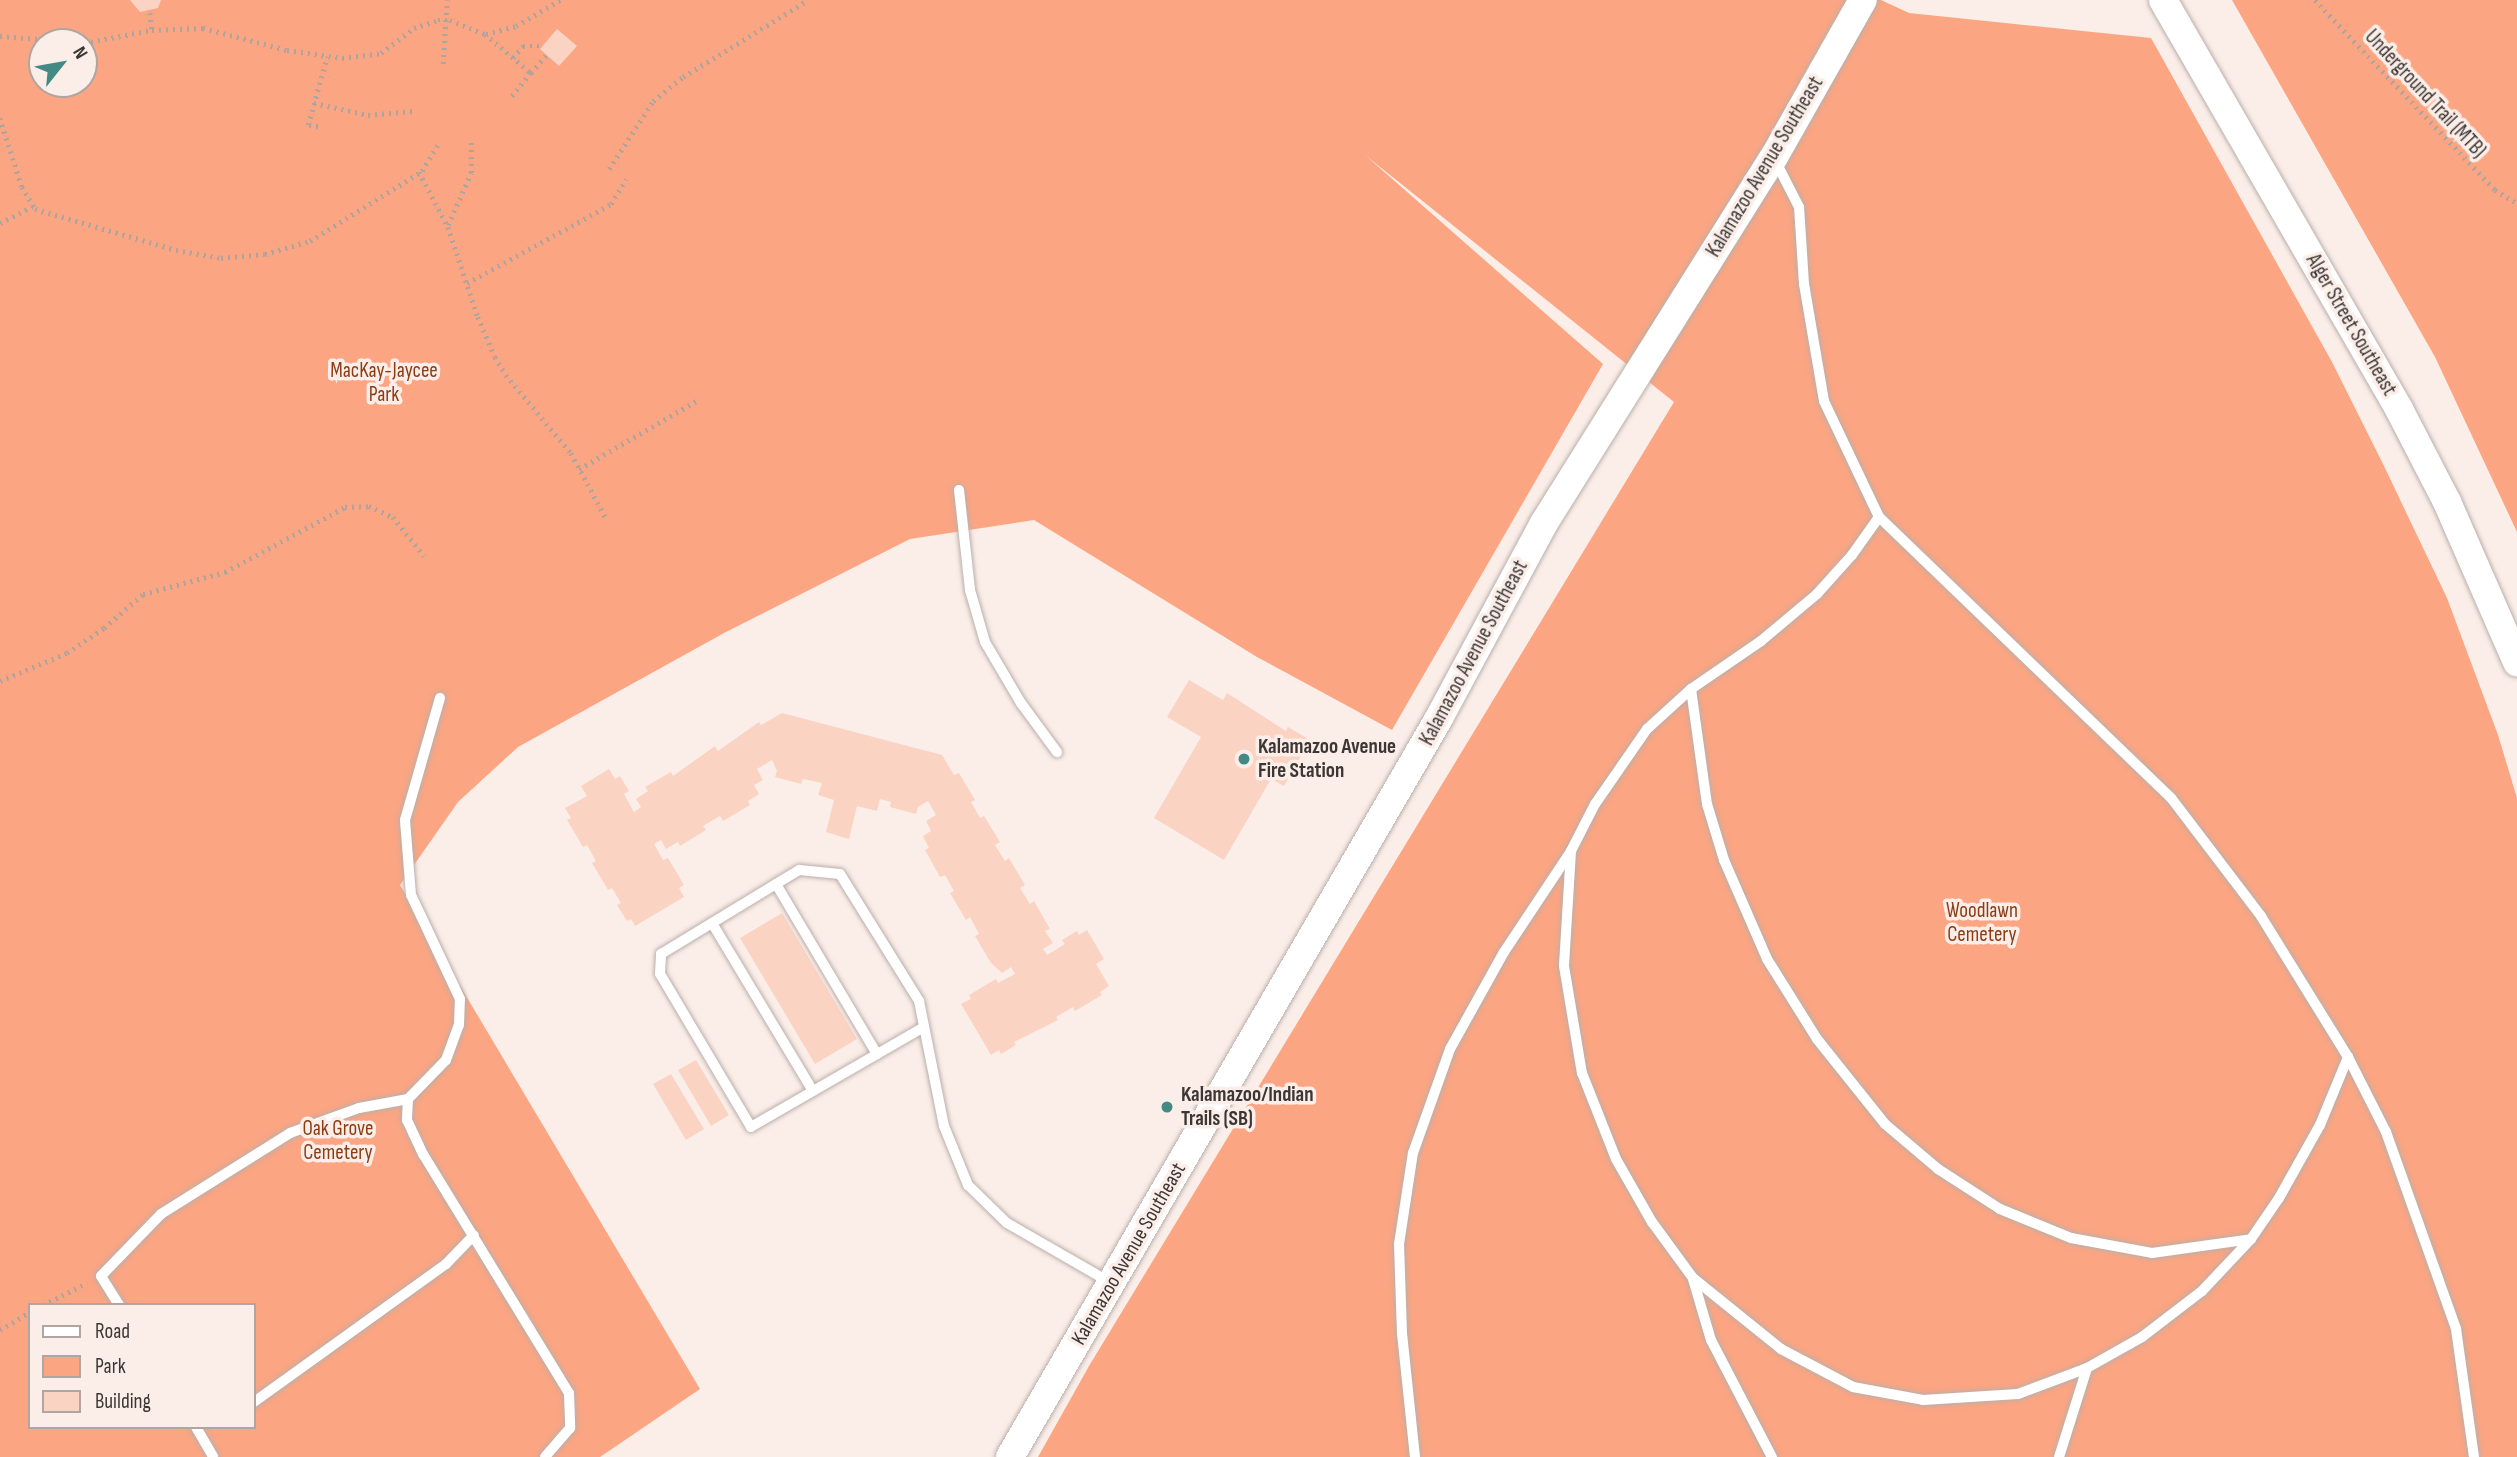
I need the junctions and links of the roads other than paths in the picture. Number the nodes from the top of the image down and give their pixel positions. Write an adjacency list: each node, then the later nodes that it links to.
1 (1863, 0): 3 (main road, Kalamazoo Avenue Southeast)
2 (2163, 0): 6 (main road, Alger Street Southeast)
3 (1774, 157): 5 (lane); 21 (main road, Kalamazoo Avenue Southeast)
4 (960, 490): 9 (lane)
5 (1879, 517): 7 (lane); 15 (lane)
6 (2517, 662)
7 (1691, 689): 10 (lane); 19 (lane)
8 (439, 698): 17 (lane)
9 (1057, 752)
10 (1571, 851): 20 (lane); 29 (lane)
11 (776, 884): 12 (lane); 13 (lane); 14 (lane)
12 (712, 923): 16 (lane); 16 (lane)
13 (924, 1027): 14 (lane); 21 (lane)
14 (877, 1054): 16 (lane)
15 (2348, 1057): 19 (lane); 32 (lane)
16 (813, 1091)
17 (408, 1099): 18 (lane); 22 (lane)
18 (474, 1235): 24 (lane); 27 (lane)
19 (2251, 1240): 23 (lane)
20 (1693, 1278): 23 (lane); 30 (lane)
21 (1112, 1283): 28 (main road, Kalamazoo Avenue Southeast)
22 (118, 1303)
23 (2087, 1368): 31 (lane)
24 (256, 1401)
25 (198, 1430): 26 (lane)
26 (213, 1457)
27 (545, 1457)
28 (1010, 1457)
29 (1415, 1457)
30 (1772, 1457)
31 (2059, 1457)
32 (2474, 1457)

